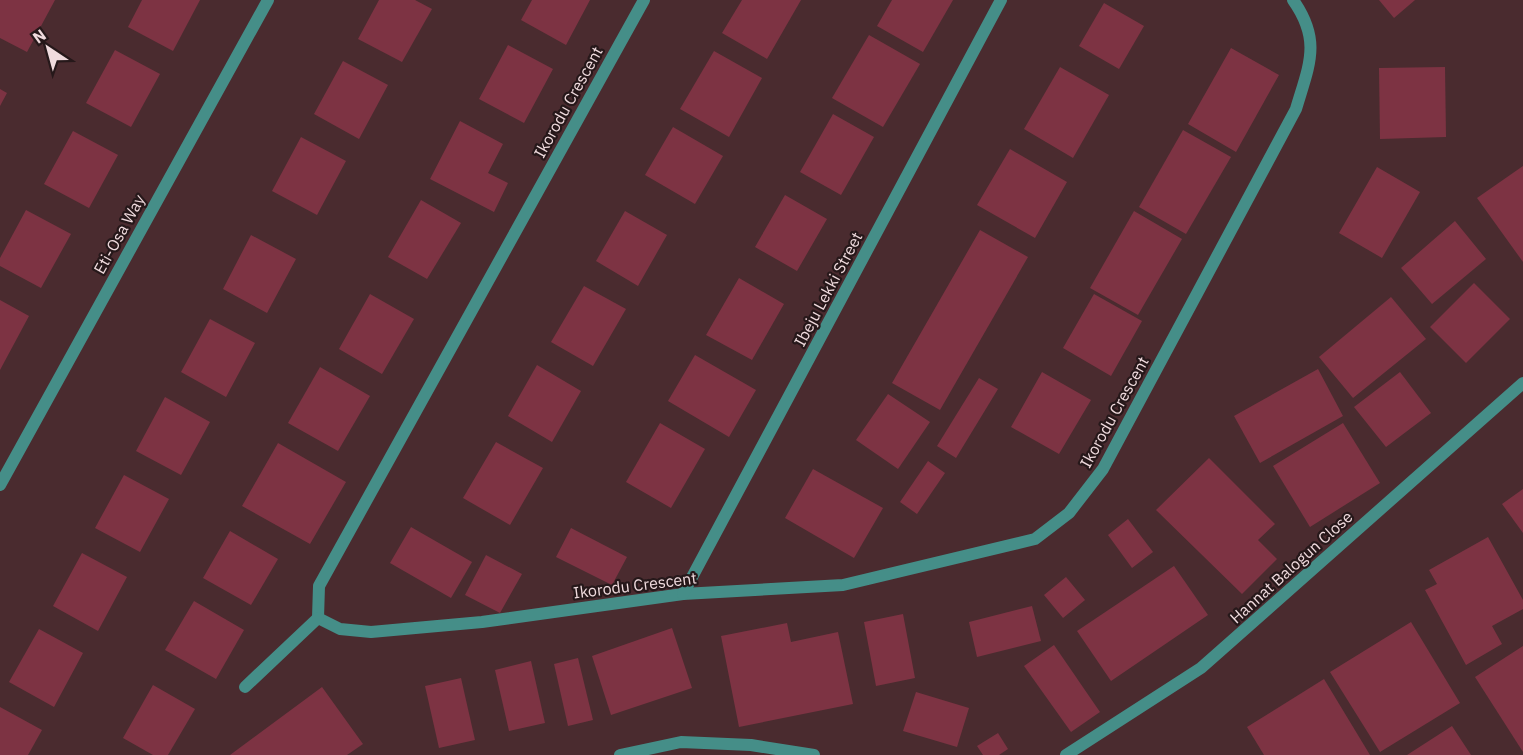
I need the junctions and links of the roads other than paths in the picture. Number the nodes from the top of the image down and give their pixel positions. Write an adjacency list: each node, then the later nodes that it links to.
1 (268, 0): 6 (street, Eti-Osa Way)
2 (644, 0): 8 (street, Ikorodu Crescent)
3 (1001, 0): 7 (street, Ibeju Lekki Street)
4 (1294, 0): 7 (street, Ikorodu Crescent)
5 (1523, 383): 12 (street, Hannat Balogun Close)
6 (0, 485)
7 (683, 594): 8 (street, Ikorodu Crescent)
8 (318, 618): 9 (street)
9 (245, 687)
10 (620, 755): 11 (street)
11 (814, 755)
12 (1066, 755)

